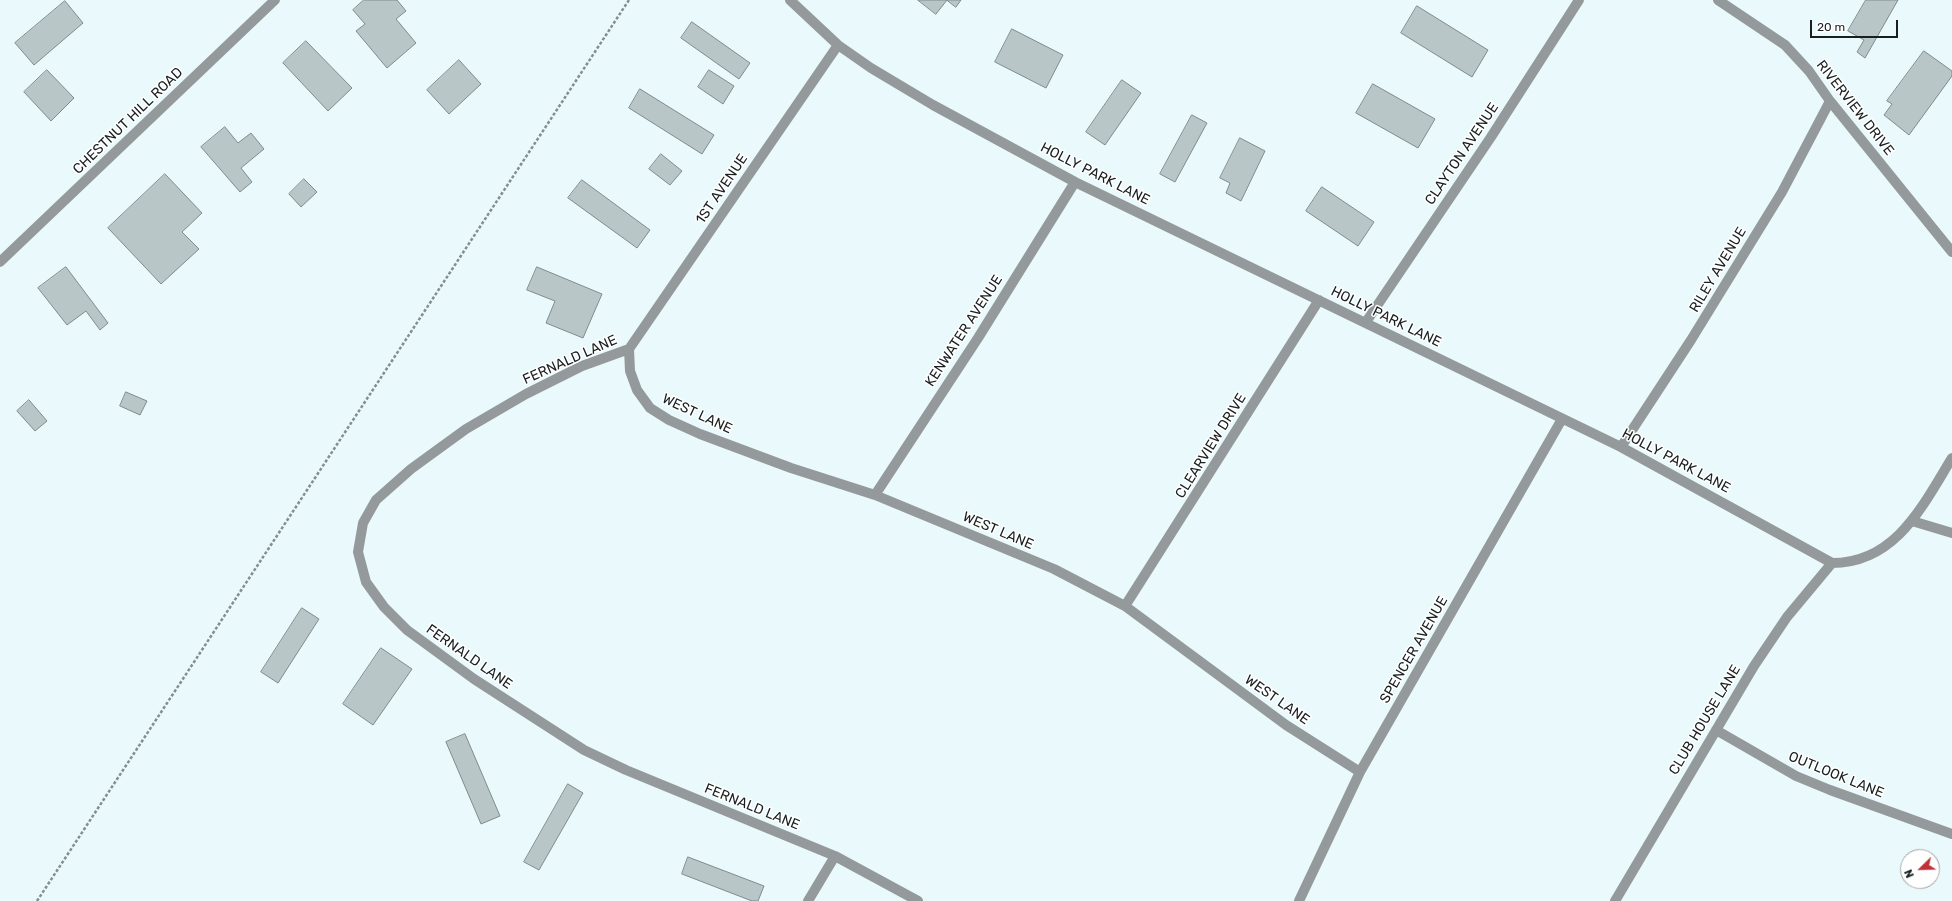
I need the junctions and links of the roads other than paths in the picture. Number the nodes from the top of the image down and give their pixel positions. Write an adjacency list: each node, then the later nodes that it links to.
1 (275, 0): 9 (street, CHESTNUT HILL ROAD)
2 (790, 0): 5 (street, HOLLY PARK LANE)
3 (1579, 0): 11 (street, CLAYTON AVENUE)
4 (1718, 0): 6 (street, RIVERVIEW DRIVE)
5 (838, 45): 7 (street, HOLLY PARK LANE); 12 (street, 1ST AVENUE)
6 (1830, 101): 8 (street, RIVERVIEW DRIVE); 14 (street, RILEY AVENUE)
7 (1075, 182): 10 (street, HOLLY PARK LANE); 16 (street, KENWATER AVENUE)
8 (1952, 252)
9 (0, 262)
10 (1319, 300): 11 (street, HOLLY PARK LANE); 20 (street, CLEARVIEW DRIVE)
11 (1366, 322): 13 (street, HOLLY PARK LANE)
12 (629, 349): 16 (street, WEST LANE); 24 (street, FERNALD LANE)
13 (1562, 419): 14 (street, HOLLY PARK LANE); 22 (street, SPENCER AVENUE)
14 (1621, 447): 19 (street, HOLLY PARK LANE)
15 (1952, 458): 17 (street)
16 (875, 495): 20 (street, WEST LANE)
17 (1912, 521): 18 (street); 19 (street)
18 (1952, 533)
19 (1832, 564): 21 (street, CLUB HOUSE LANE)
20 (1125, 606): 22 (street, WEST LANE)
21 (1716, 730): 23 (street, OUTLOOK LANE); 28 (street, CLUB HOUSE LANE)
22 (1360, 772): 27 (street, SPENCER AVENUE)
23 (1952, 834)
24 (835, 856): 25 (street); 26 (street, FERNALD LANE)
25 (808, 901)
26 (918, 901)
27 (1299, 901)
28 (1615, 901)

